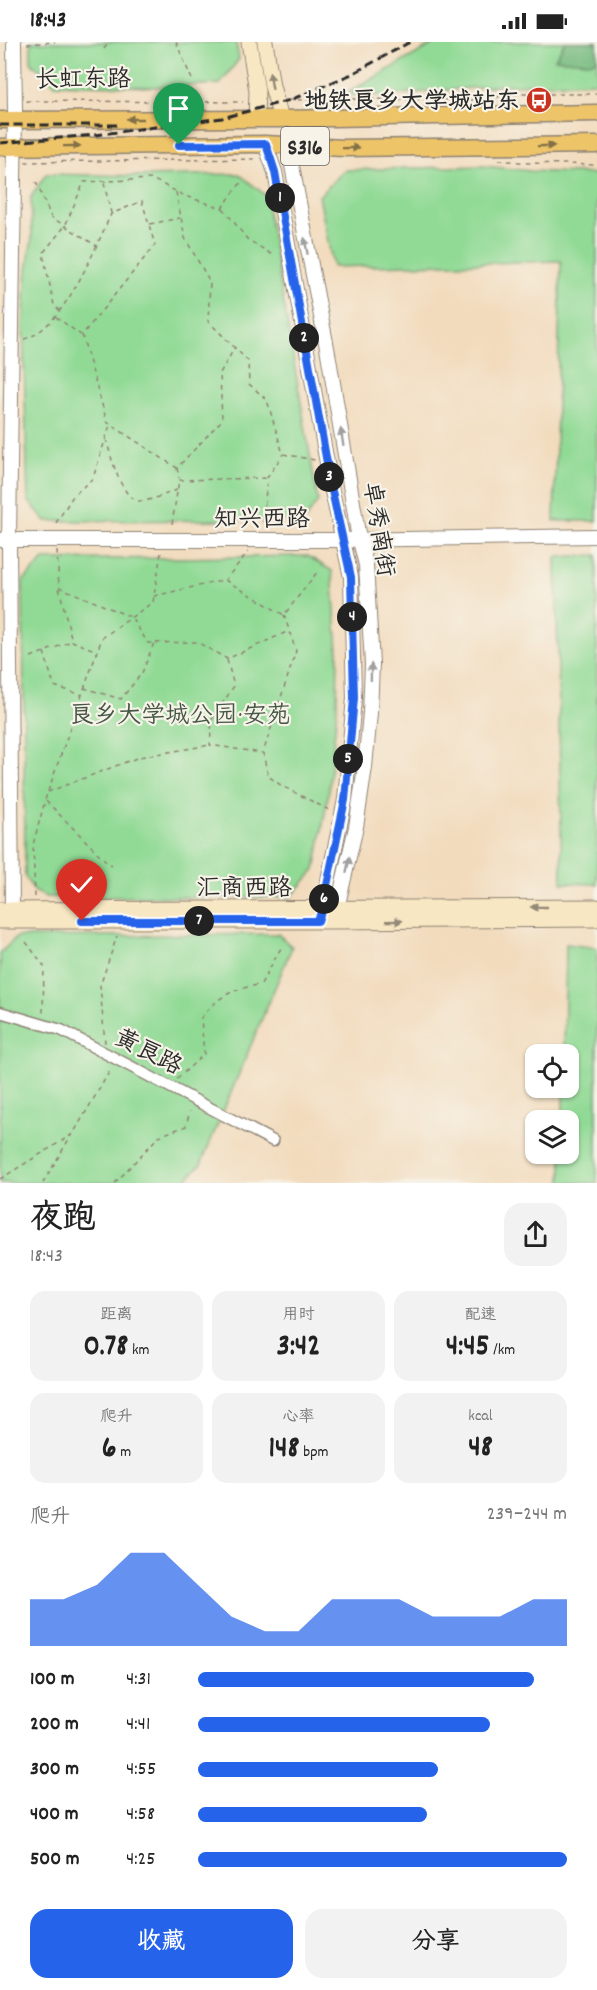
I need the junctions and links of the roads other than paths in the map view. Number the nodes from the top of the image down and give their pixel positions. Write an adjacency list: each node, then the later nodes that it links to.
1 (249, 42): 5 (main road)
2 (265, 42): 6 (main road, one-way to 2)
3 (20, 43): 7 (street)
4 (597, 113): 6 (main road, 长虹东路 / S316)
5 (256, 119): 6 (main road, 长虹东路 / S316); 7 (main road, 长虹东路 / S316, one-way to 7)
6 (280, 119)
7 (7, 120): 11 (street)
8 (266, 144): 9 (main road, S316); 11 (main road, S316, one-way to 8); 15 (street, 卓秀南街)
9 (288, 145): 10 (main road, S316, one-way to 10); 13 (street, 卓秀南街, one-way to 9)
10 (597, 145)
11 (7, 147): 14 (street)
12 (597, 536): 13 (street, 知兴西路)
13 (360, 539): 15 (street, 知兴西路); 17 (street, 卓秀南街, one-way to 13)
14 (5, 540): 15 (street, 知兴西路); 18 (street)
15 (342, 540): 17 (street, 卓秀南街)
16 (597, 906): 17 (main road, 汇商西路, one-way to 17)
17 (328, 915): 18 (main road, 汇商西路); 19 (main road, 汇商西路, one-way to 19)
18 (3, 917)
19 (597, 919)
20 (0, 1012): 21 (street, 黄良路)
21 (273, 1141)

